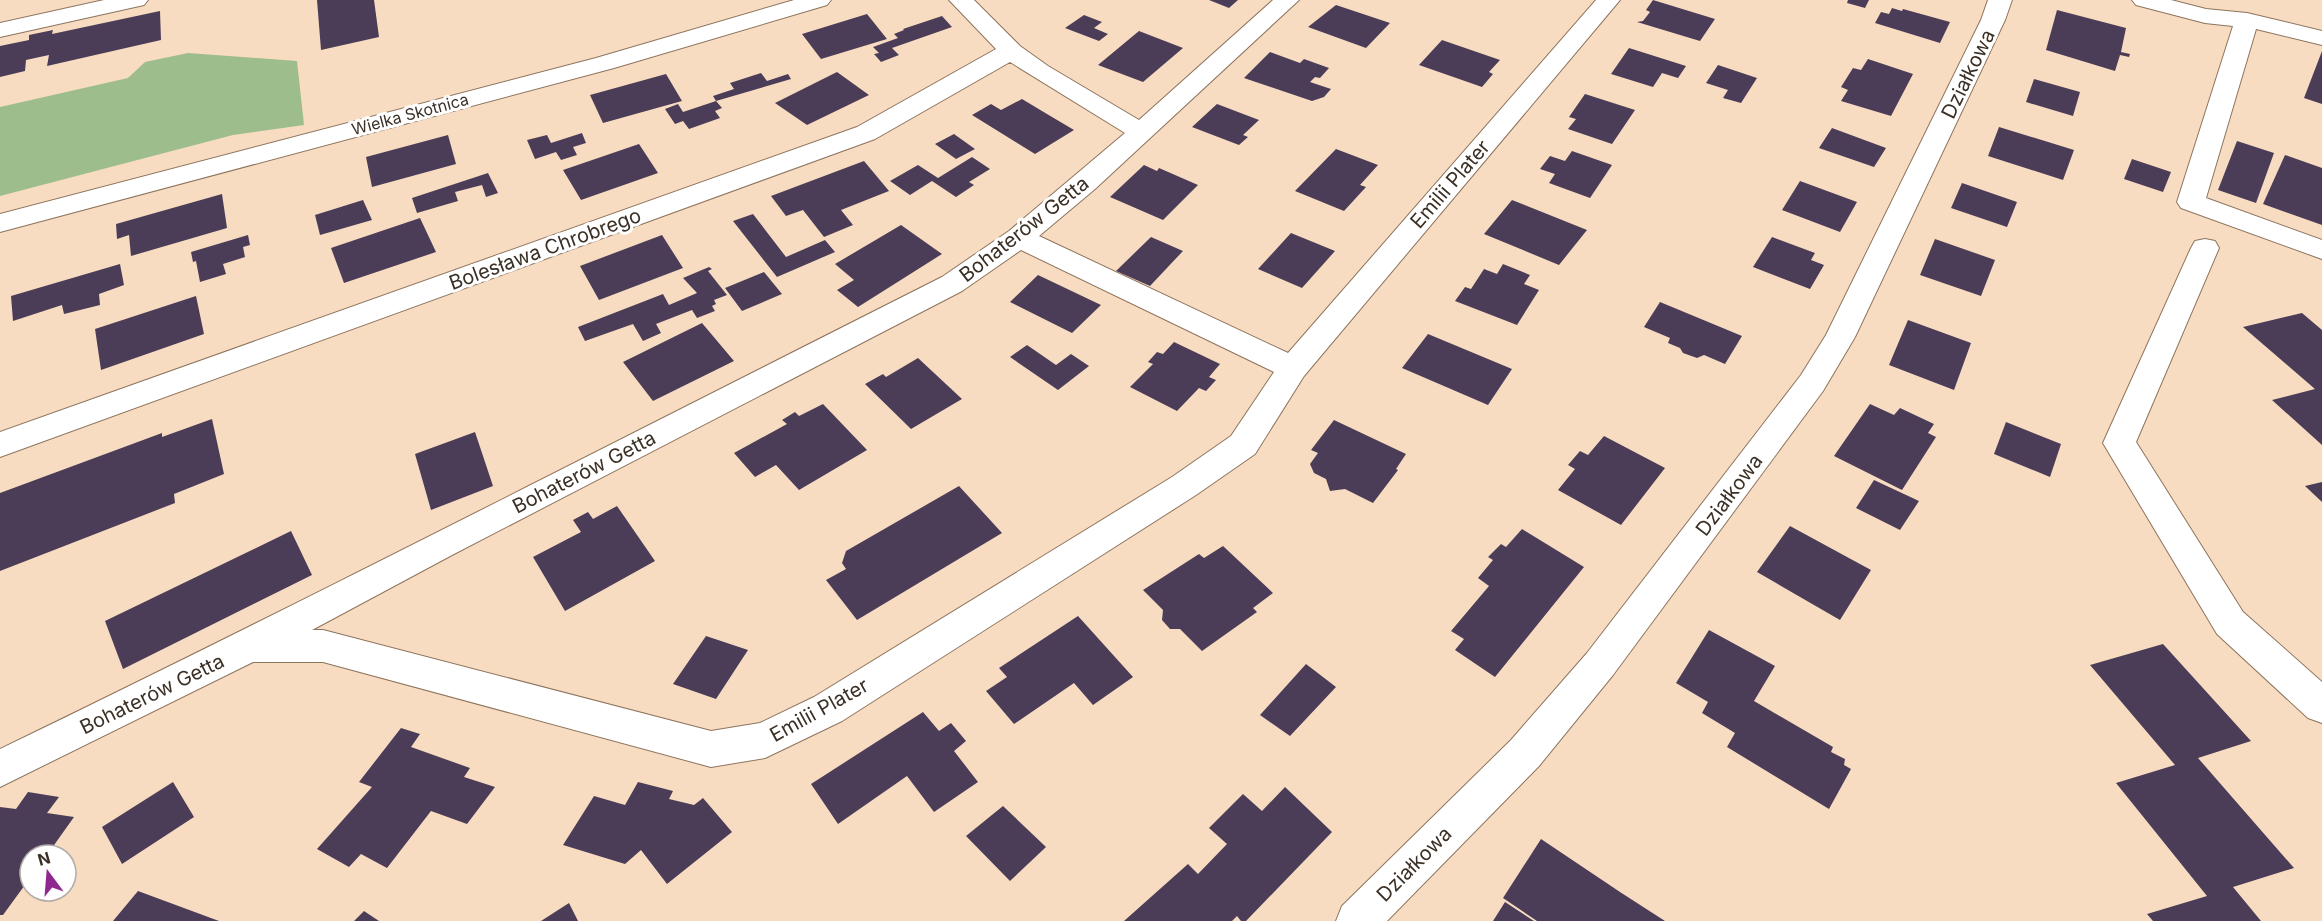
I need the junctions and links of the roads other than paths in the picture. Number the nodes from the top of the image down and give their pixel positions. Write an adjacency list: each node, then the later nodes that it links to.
1 (136, 0): 9 (street)
2 (819, 0): 13 (street, Wielka Skotnica)
3 (961, 0): 11 (street)
4 (1287, 0): 12 (street, Bohaterów Getta)
5 (1608, 0): 17 (street, Emilii Plater)
6 (2000, 0): 22 (street, Działkowa)
7 (2144, 0): 8 (street)
8 (2264, 15): 10 (street); 16 (street)
9 (0, 30)
10 (2322, 38)
11 (1011, 51): 12 (street); 18 (street, Bolesława Chrobrego)
12 (1141, 132): 14 (street, Bohaterów Getta)
13 (0, 223)
14 (1019, 238): 17 (street); 19 (street, Bohaterów Getta)
15 (2205, 249): 20 (street)
16 (2322, 250)
17 (1293, 368): 19 (street, Emilii Plater)
18 (0, 445)
19 (249, 646): 21 (street, Bohaterów Getta)
20 (2322, 706)
21 (0, 769)
22 (1357, 921)

